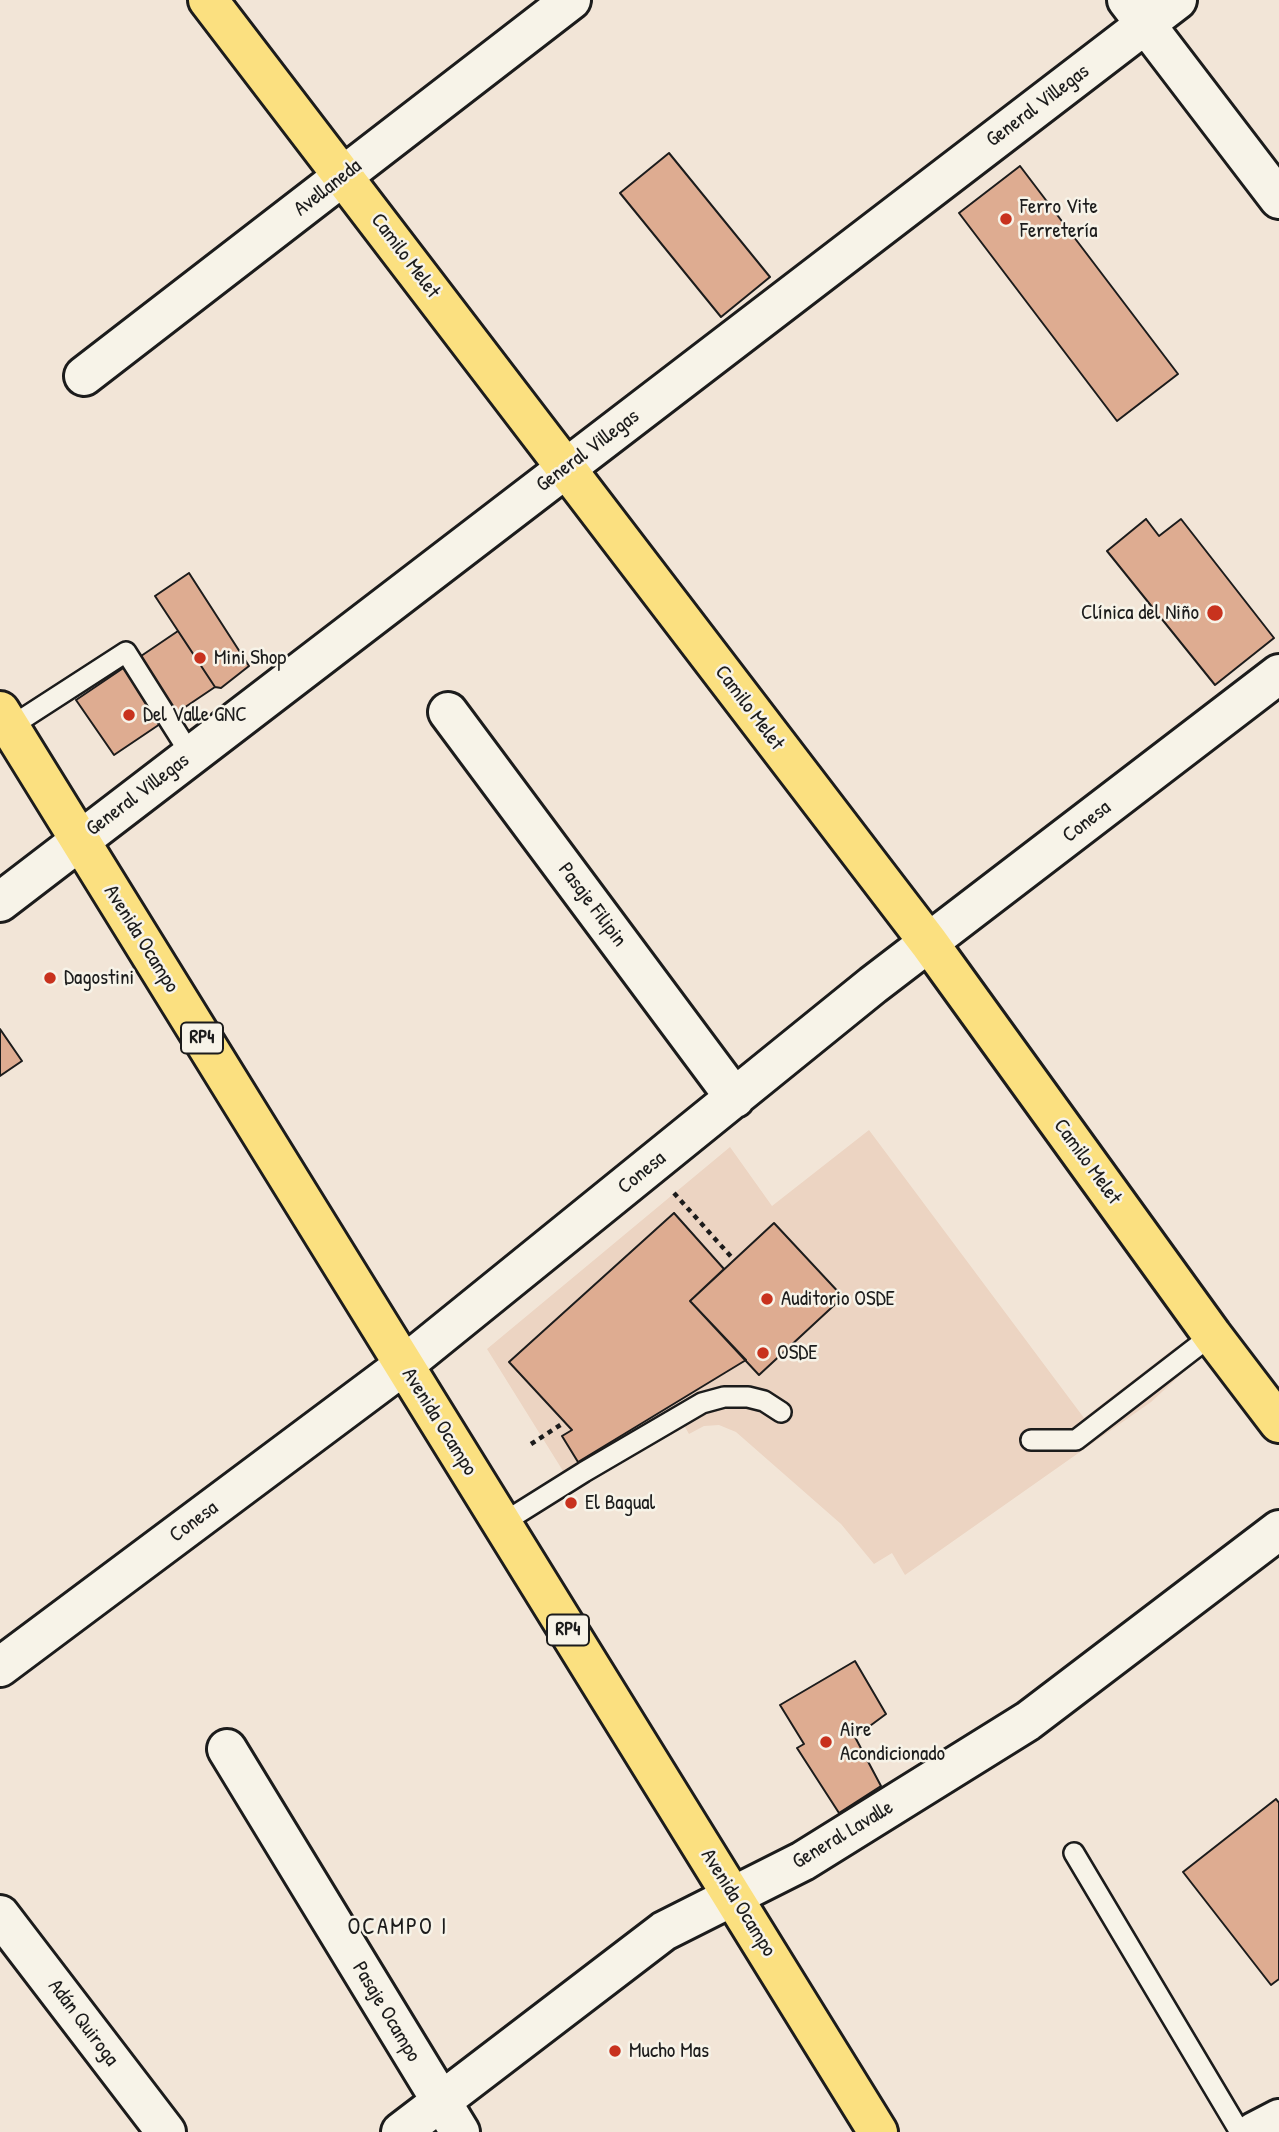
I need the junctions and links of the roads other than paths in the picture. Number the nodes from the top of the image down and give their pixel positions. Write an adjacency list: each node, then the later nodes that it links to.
1 (208, 0): 5 (main road, Camilo Melet)
2 (571, 0): 5 (street, Avellaneda)
3 (1177, 0): 4 (street, General Villegas)
4 (1136, 12): 6 (street); 8 (street, General Villegas)
5 (344, 176): 7 (street, Avellaneda); 8 (main road, Camilo Melet)
6 (1279, 199)
7 (85, 376)
8 (566, 468): 12 (street, General Villegas); 15 (main road, Camilo Melet)
9 (1279, 674): 15 (street, Conesa)
10 (448, 712): 16 (street, Pasaje Filipin)
11 (5, 719): 12 (lane); 13 (main road, Avenida Ocampo / RP4)
12 (191, 755): 13 (street, General Villegas)
13 (80, 840): 14 (street, General Villegas); 18 (main road, Avenida Ocampo / RP4)
14 (0, 902)
15 (929, 943): 16 (street, Conesa); 17 (main road, Camilo Melet)
16 (735, 1098): 18 (street, Conesa)
17 (1212, 1335): 20 (main road, Camilo Melet); 21 (lane)
18 (404, 1365): 22 (main road, Avenida Ocampo / RP4); 24 (street, Conesa)
19 (782, 1412): 22 (lane)
20 (1279, 1423)
21 (1031, 1440)
22 (501, 1524): 27 (main road, Avenida Ocampo / RP4)
23 (1279, 1530): 27 (street, General Lavalle)
24 (0, 1667)
25 (226, 1749): 29 (street, Pasaje Ocampo)
26 (1074, 1853): 34 (lane)
27 (733, 1894): 29 (street, General Lavalle); 33 (main road, Avenida Ocampo / RP4)
28 (0, 1915): 31 (street, Adán Quiroga)
29 (450, 2117): 32 (street, General Lavalle)
30 (1279, 2119): 35 (street)
31 (166, 2132)
32 (401, 2132)
33 (878, 2132)
34 (1240, 2132)
35 (1254, 2132)

